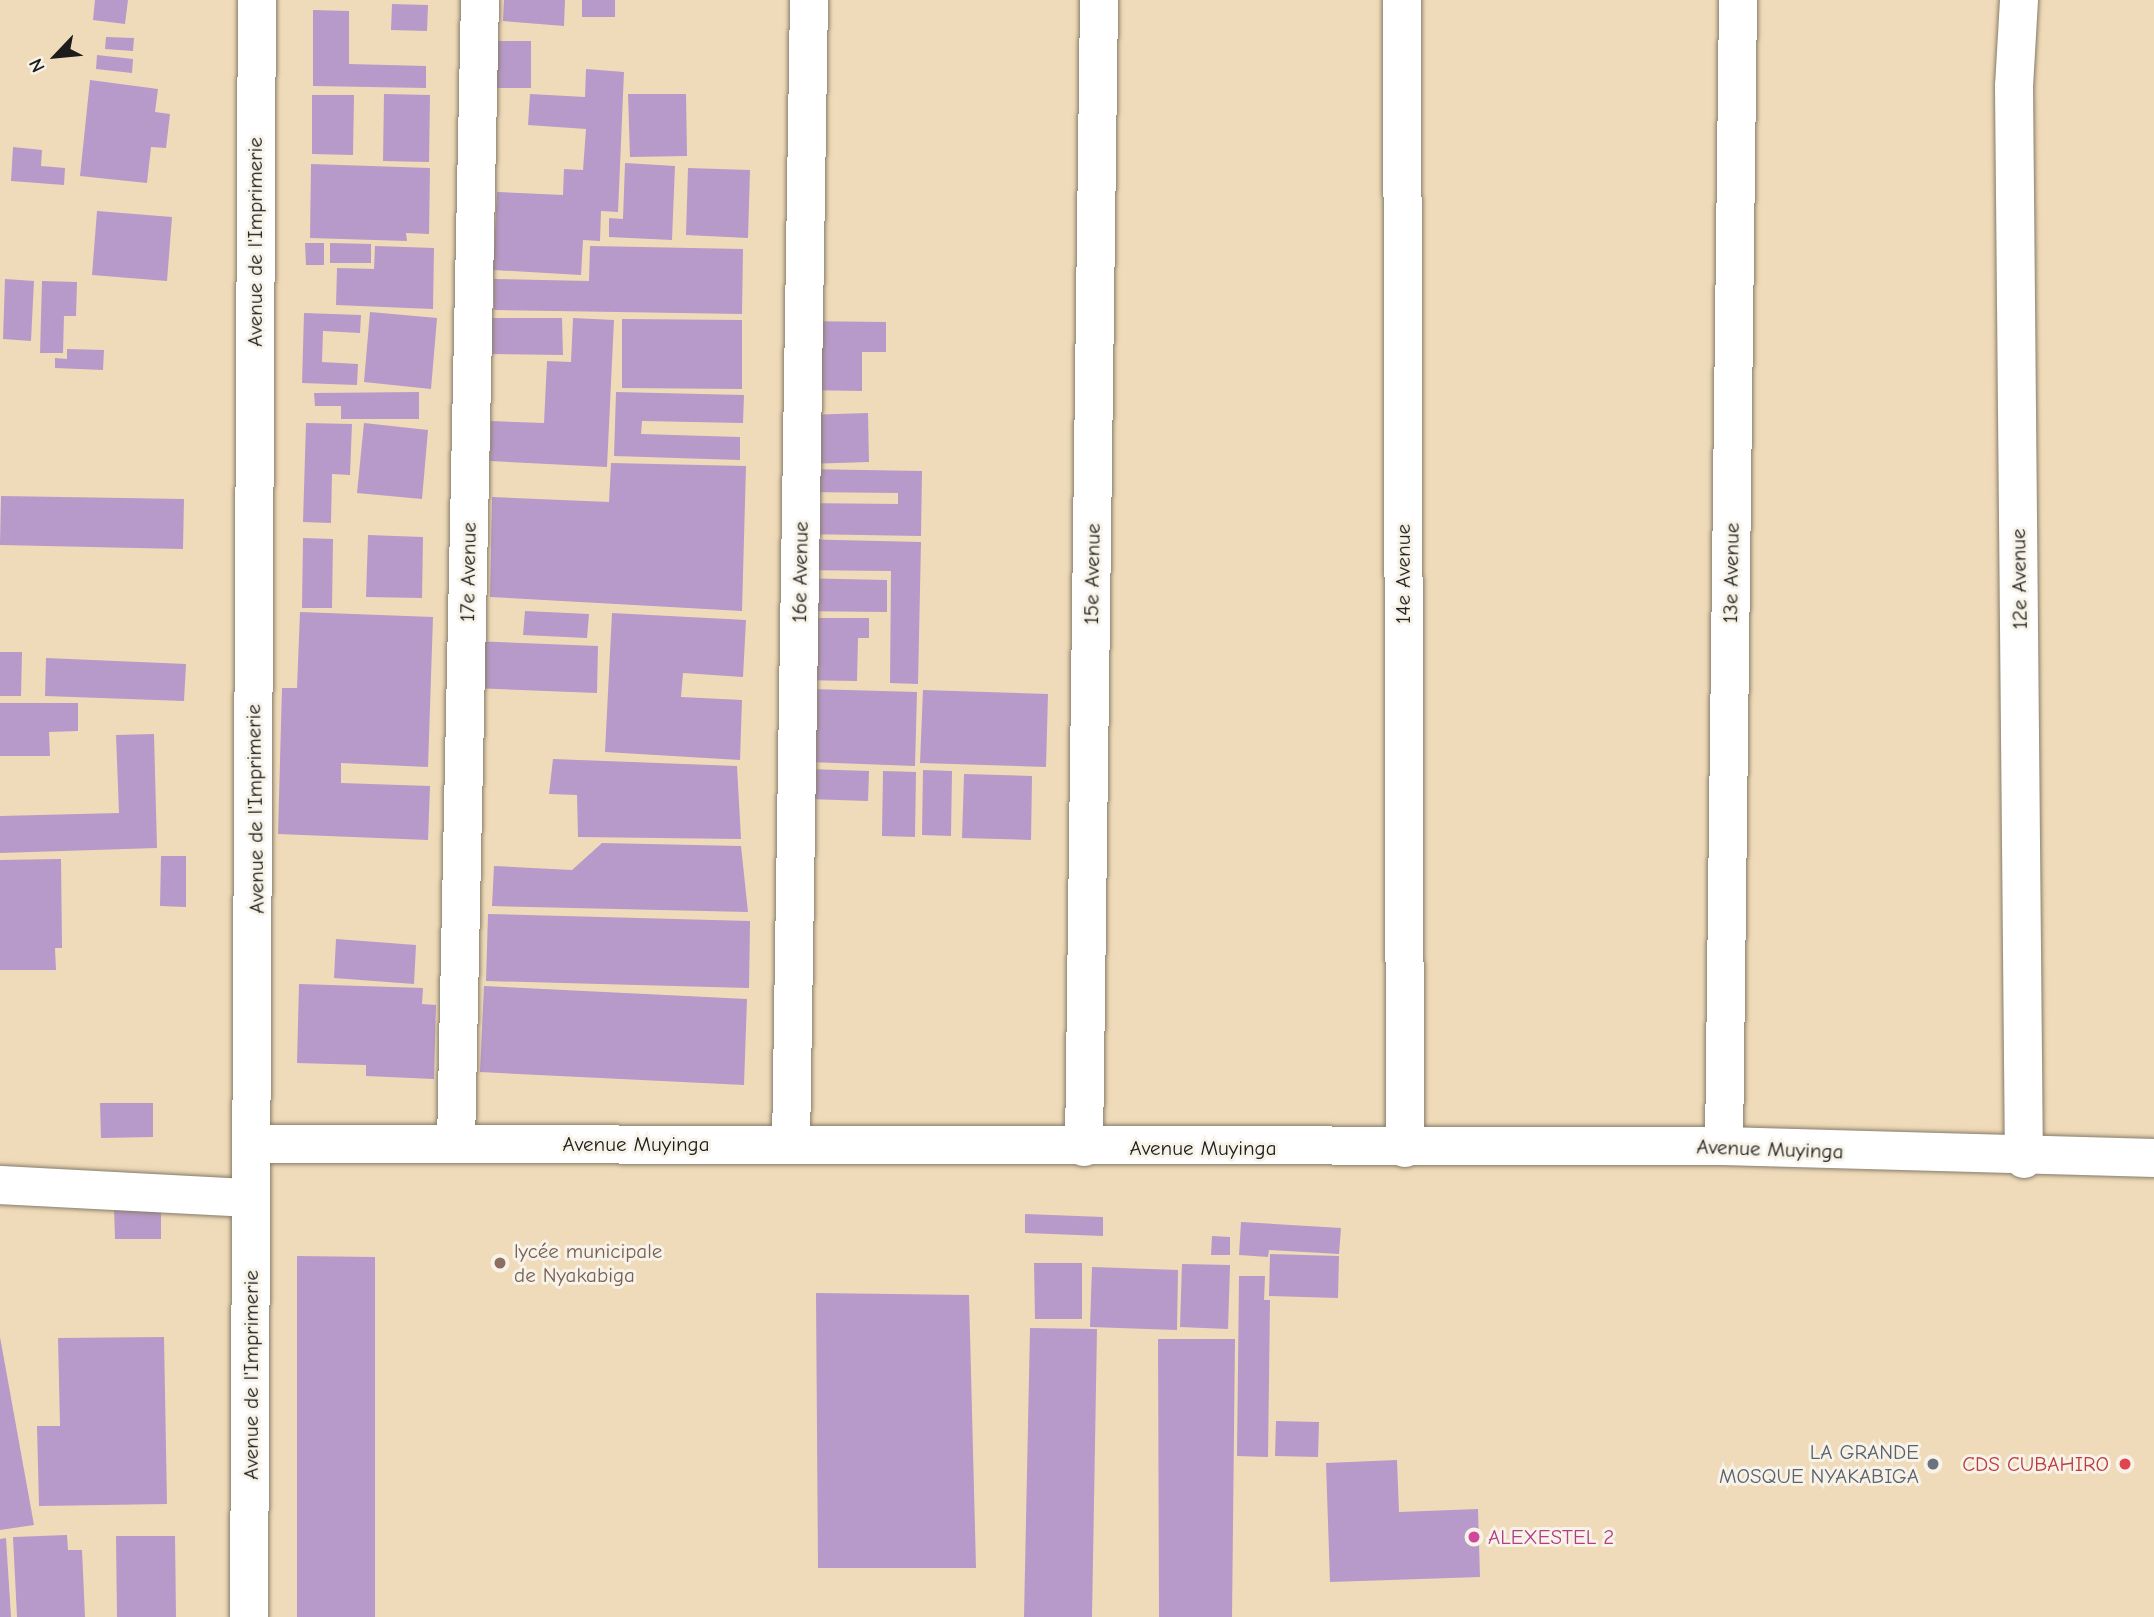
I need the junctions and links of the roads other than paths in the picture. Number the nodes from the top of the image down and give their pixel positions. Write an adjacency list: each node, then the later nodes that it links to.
1 (257, 0): 8 (street, Avenue de l'Imprimerie)
2 (481, 0): 9 (street, 17e Avenue)
3 (809, 0): 10 (street, 16e Avenue)
4 (1099, 0): 12 (street, 15e Avenue)
5 (1402, 0): 13 (street, 14e Avenue)
6 (1738, 0): 11 (street, 13e Avenue)
7 (2019, 0): 15 (street, 12e Avenue)
8 (252, 1144): 9 (street, Avenue Muyinga); 17 (street, Avenue de l'Imprimerie)
9 (456, 1144): 10 (street, Avenue Muyinga)
10 (791, 1145): 12 (street, Avenue Muyinga)
11 (1724, 1146): 13 (street, Avenue Muyinga); 15 (street, Avenue Muyinga)
12 (1084, 1147): 13 (street, Avenue Muyinga)
13 (1405, 1148)
14 (2154, 1158): 15 (street, Avenue Muyinga)
15 (2024, 1159)
16 (0, 1185): 17 (street)
17 (251, 1198): 18 (street, Avenue de l'Imprimerie)
18 (249, 1617)

